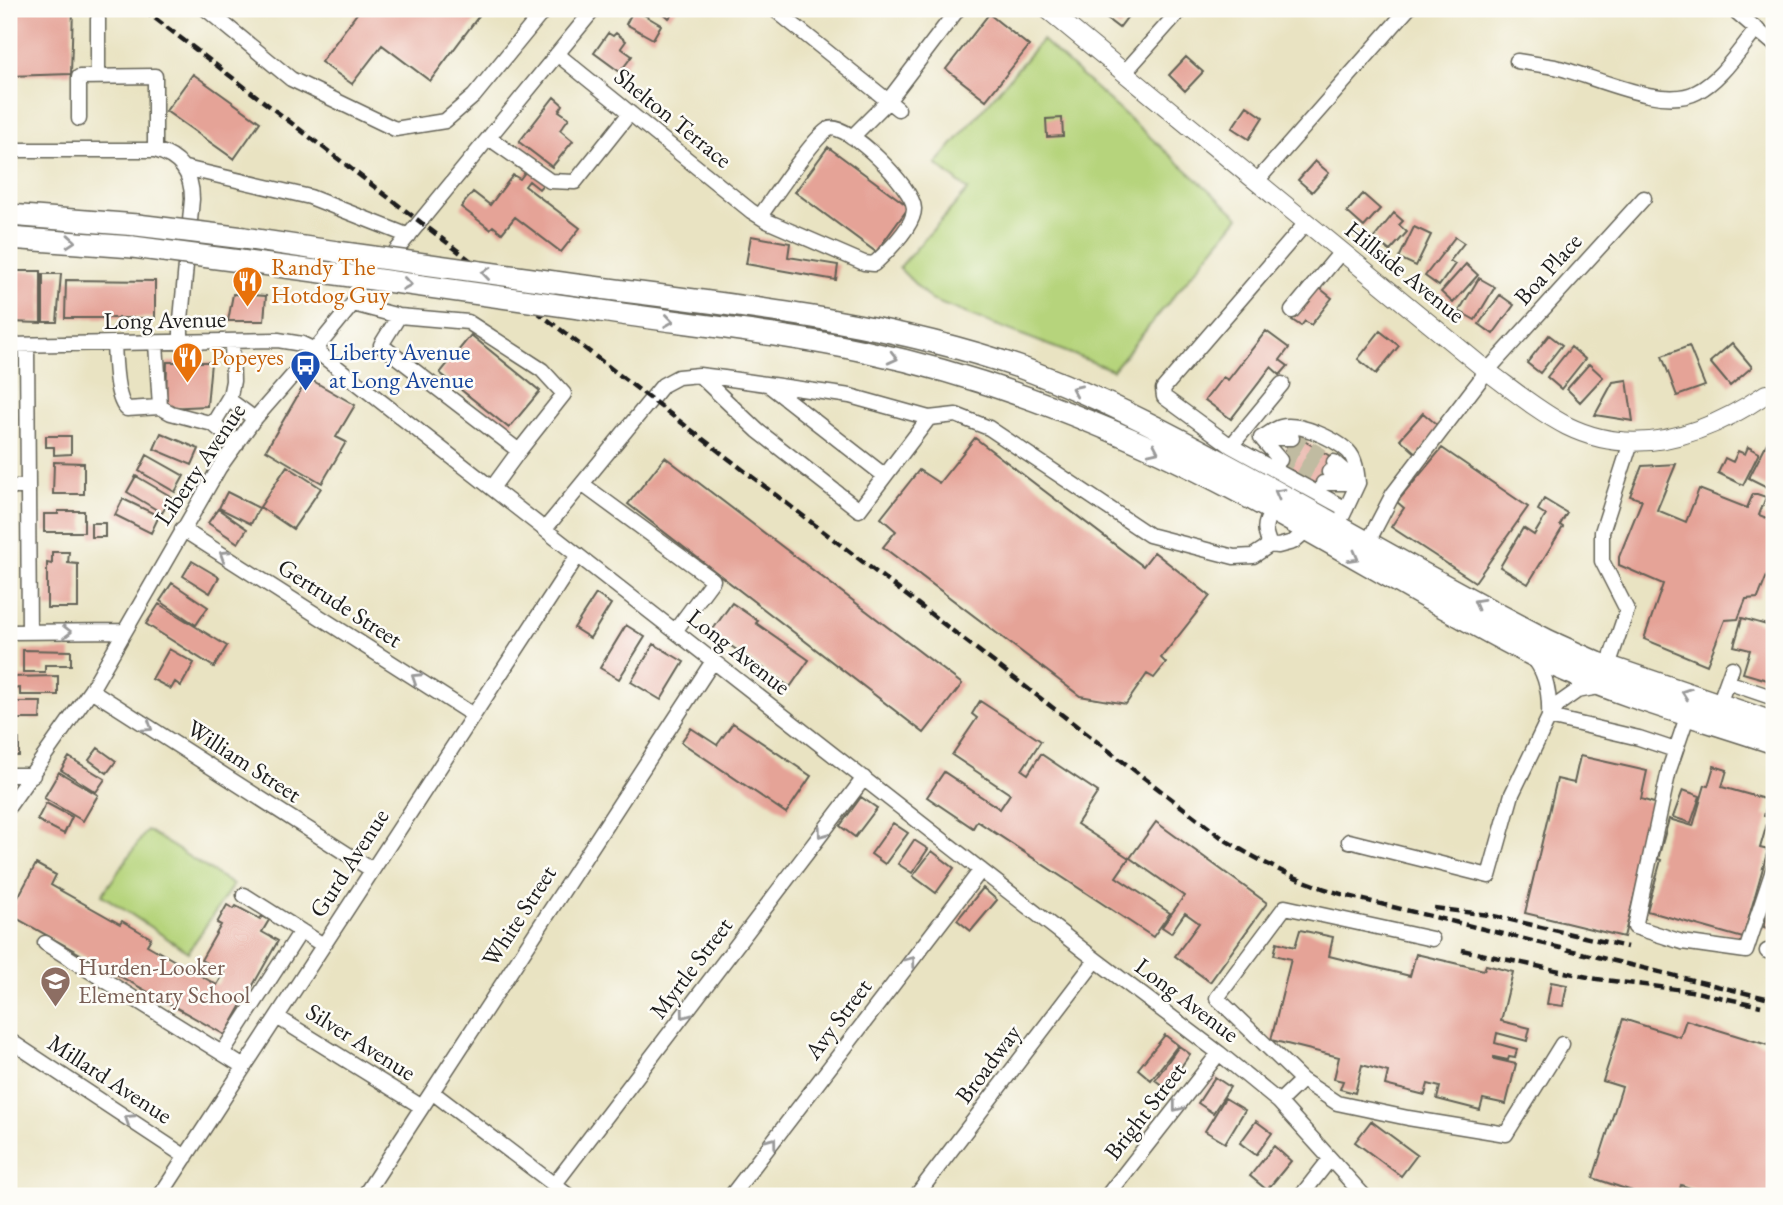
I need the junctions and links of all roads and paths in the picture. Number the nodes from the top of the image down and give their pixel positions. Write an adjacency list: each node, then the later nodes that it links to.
1 (206, 9): 2 (street)
2 (545, 9)
3 (594, 9): 13 (street, Liberty Avenue)
4 (774, 9): 17 (street)
5 (958, 9): 17 (street)
6 (1047, 9): 15 (main road, Hillside Avenue)
7 (1181, 9): 15 (street)
8 (1408, 9): 25 (street)
9 (1733, 9): 11 (street)
10 (98, 19): 16 (street)
11 (1757, 29): 12 (street); 14 (street)
12 (1774, 44)
13 (557, 54): 18 (street, Shelton Terrace); 21 (street, Liberty Avenue)
14 (1517, 61)
15 (1124, 73): 25 (main road, Hillside Avenue)
16 (98, 76): 19 (street); 23 (street)
17 (893, 105): 20 (street)
18 (630, 113): 21 (street); 28 (street, Shelton Terrace)
19 (79, 119)
20 (852, 137): 28 (street); 28 (street, Shelton Terrace)
21 (489, 138): 30 (street, Liberty Avenue)
22 (9, 150): 23 (street)
23 (155, 150): 24 (street)
24 (185, 168): 30 (street); 38 (street)
25 (1256, 182): 29 (main road, Hillside Avenue)
26 (1644, 198): 43 (street, Boa Place)
27 (9, 215): 54 (highway, one-way to 27, bridge)
28 (760, 216)
29 (1306, 223): 32 (main road, Hillside Avenue); 50 (street)
30 (409, 236): 33 (street, Liberty Avenue)
31 (9, 238): 67 (highway, one-way to 67, bridge)
32 (1341, 252): 34 (street); 43 (main road, Hillside Avenue)
33 (353, 304): 35 (street); 42 (street, Liberty Avenue)
34 (1292, 312)
35 (399, 316): 59 (street); 59 (street)
36 (232, 341): 38 (street, Long Avenue); 42 (street, Long Avenue); 48 (street)
37 (156, 343): 38 (street, Long Avenue); 39 (street, Long Avenue); 49 (street)
38 (181, 343)
39 (114, 344): 41 (street, Long Avenue); 49 (street)
40 (9, 345): 41 (street, Long Avenue)
41 (27, 345): 65 (street)
42 (315, 350): 52 (street, Liberty Avenue); 66 (street, Long Avenue)
43 (1487, 371): 56 (main road, Hillside Avenue); 72 (street, Boa Place)
44 (699, 375): 46 (street); 61 (street); 63 (street)
45 (1282, 384): 58 (street)
46 (770, 386): 51 (street); 61 (street)
47 (1772, 392): 56 (main road, Hillside Avenue)
48 (228, 399): 52 (street); 53 (street)
49 (160, 407): 53 (street)
50 (1179, 409): 54 (street); 58 (street)
51 (929, 418): 61 (street); 73 (street)
52 (255, 419): 57 (street, Liberty Avenue)
53 (213, 424): 57 (street)
54 (1167, 433): 60 (highway)
55 (1261, 438): 55 (street); 60 (street); 62 (street)
56 (1631, 442): 81 (street)
57 (237, 443): 69 (street, Liberty Avenue)
58 (1231, 446): 60 (street)
59 (519, 451): 66 (street)
60 (1244, 463): 68 (highway)
61 (885, 476)
62 (1358, 483): 62 (street); 68 (street)
63 (582, 484): 70 (street); 76 (street)
64 (9, 487): 65 (street)
65 (28, 487): 78 (street)
66 (492, 488): 70 (street, Long Avenue)
67 (1272, 512): 71 (highway); 73 (street)
68 (1342, 517): 72 (highway)
69 (182, 529): 75 (street, Liberty Avenue); 87 (street, Gertrude Street, one-way to 69)
70 (545, 529): 74 (street, Long Avenue)
71 (1306, 531): 73 (street); 79 (highway, one-way to 79)
72 (1368, 542): 81 (highway, one-way to 72)
73 (1270, 545)
74 (578, 555): 76 (street, Long Avenue); 87 (street, Gurd Avenue)
75 (125, 631): 78 (street, one-way to 75); 83 (street, Liberty Avenue)
76 (675, 631): 80 (street, Long Avenue)
77 (9, 632): 78 (street)
78 (29, 632)
79 (1529, 653): 82 (highway); 88 (street)
80 (713, 661): 94 (street, Long Avenue); 113 (street, White Street)
81 (1608, 666): 85 (highway, one-way to 81)
82 (1610, 688): 86 (highway); 88 (street)
83 (91, 690): 93 (street, Liberty Avenue); 98 (street, William Street, one-way to 98)
84 (1774, 698): 85 (street)
85 (1719, 704): 89 (highway)
86 (1688, 714): 90 (highway); 91 (street)
87 (473, 715): 98 (street, Gurd Avenue)
88 (1549, 717): 91 (street); 96 (street)
89 (1774, 723)
90 (1774, 743)
91 (1675, 750): 97 (street)
92 (9, 775): 93 (street)
93 (33, 775): 95 (street, Liberty Avenue)
94 (863, 778): 99 (street, Long Avenue); 118 (street, Myrtle Street, one-way to 118)
95 (9, 806)
96 (1349, 841)
97 (1774, 867)
98 (372, 870): 104 (street, Gurd Avenue)
99 (981, 870): 105 (street, Long Avenue); 122 (street, Avy Street, one-way to 99)
100 (244, 895): 101 (street)
101 (301, 931): 104 (street); 109 (street)
102 (1432, 939): 112 (street)
103 (46, 943): 109 (street)
104 (323, 945): 106 (street, Gurd Avenue)
105 (1096, 960): 110 (street, Long Avenue); 123 (street, Broadway)
106 (277, 1017): 111 (street, Gurd Avenue); 115 (street, Silver Avenue)
107 (9, 1040): 116 (street, Millard Avenue, one-way to 107)
108 (1562, 1044): 112 (street)
109 (222, 1053): 111 (street)
110 (1219, 1053): 114 (street, Long Avenue); 124 (street, Bright Street, one-way to 124)
111 (244, 1067): 116 (street, Gurd Avenue)
112 (1302, 1080): 114 (street)
113 (432, 1092): 115 (street, White Street); 118 (street, Silver Avenue)
114 (1279, 1102): 117 (street, Long Avenue)
115 (422, 1107): 120 (street, White Street)
116 (186, 1157): 119 (street, Gurd Avenue)
117 (1330, 1159): 125 (street); 126 (street, Long Avenue)
118 (554, 1185): 121 (street, Silver Avenue)
119 (160, 1196)
120 (363, 1196)
121 (569, 1196)
122 (731, 1196)
123 (916, 1196)
124 (1107, 1196)
125 (1301, 1196)
126 (1364, 1196)

